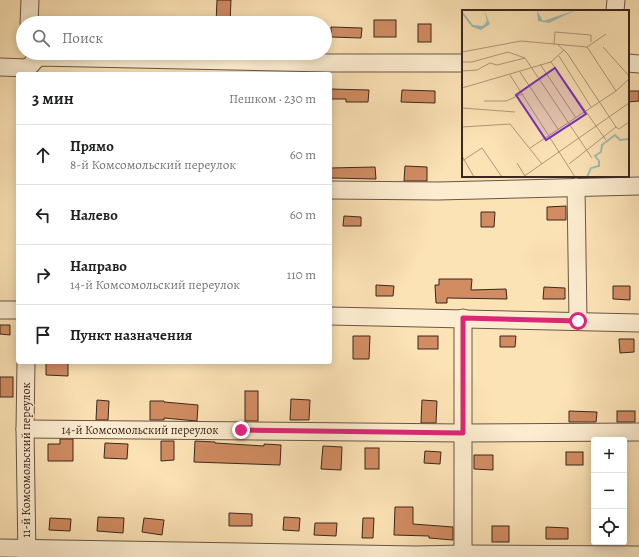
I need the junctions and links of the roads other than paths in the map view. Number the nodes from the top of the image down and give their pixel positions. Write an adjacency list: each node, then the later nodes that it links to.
1 (30, 0): 4 (street)
2 (616, 0): 3 (street)
3 (615, 10)
4 (29, 16)
5 (184, 60): 6 (street)
6 (462, 63)
7 (629, 63): 8 (street)
8 (639, 64)
9 (28, 65): 10 (street)
10 (0, 67)
11 (639, 186): 12 (street)
12 (576, 187): 13 (street); 18 (street)
13 (332, 190)
14 (0, 310): 15 (street)
15 (16, 310)
16 (332, 316): 17 (street)
17 (463, 318): 18 (street); 23 (street)
18 (578, 321): 19 (street)
19 (639, 323)
20 (26, 364): 21 (street, 11-й Комсомольский переулок)
21 (25, 429): 23 (street, 14-й Комсомольский переулок); 25 (street, 11-й Комсомольский переулок)
22 (639, 432): 23 (street, 14-й Комсомольский переулок)
23 (463, 433): 26 (street)
24 (0, 548): 25 (street)
25 (27, 552): 28 (street)
26 (463, 554): 27 (street); 28 (street)
27 (639, 555)
28 (416, 556)

